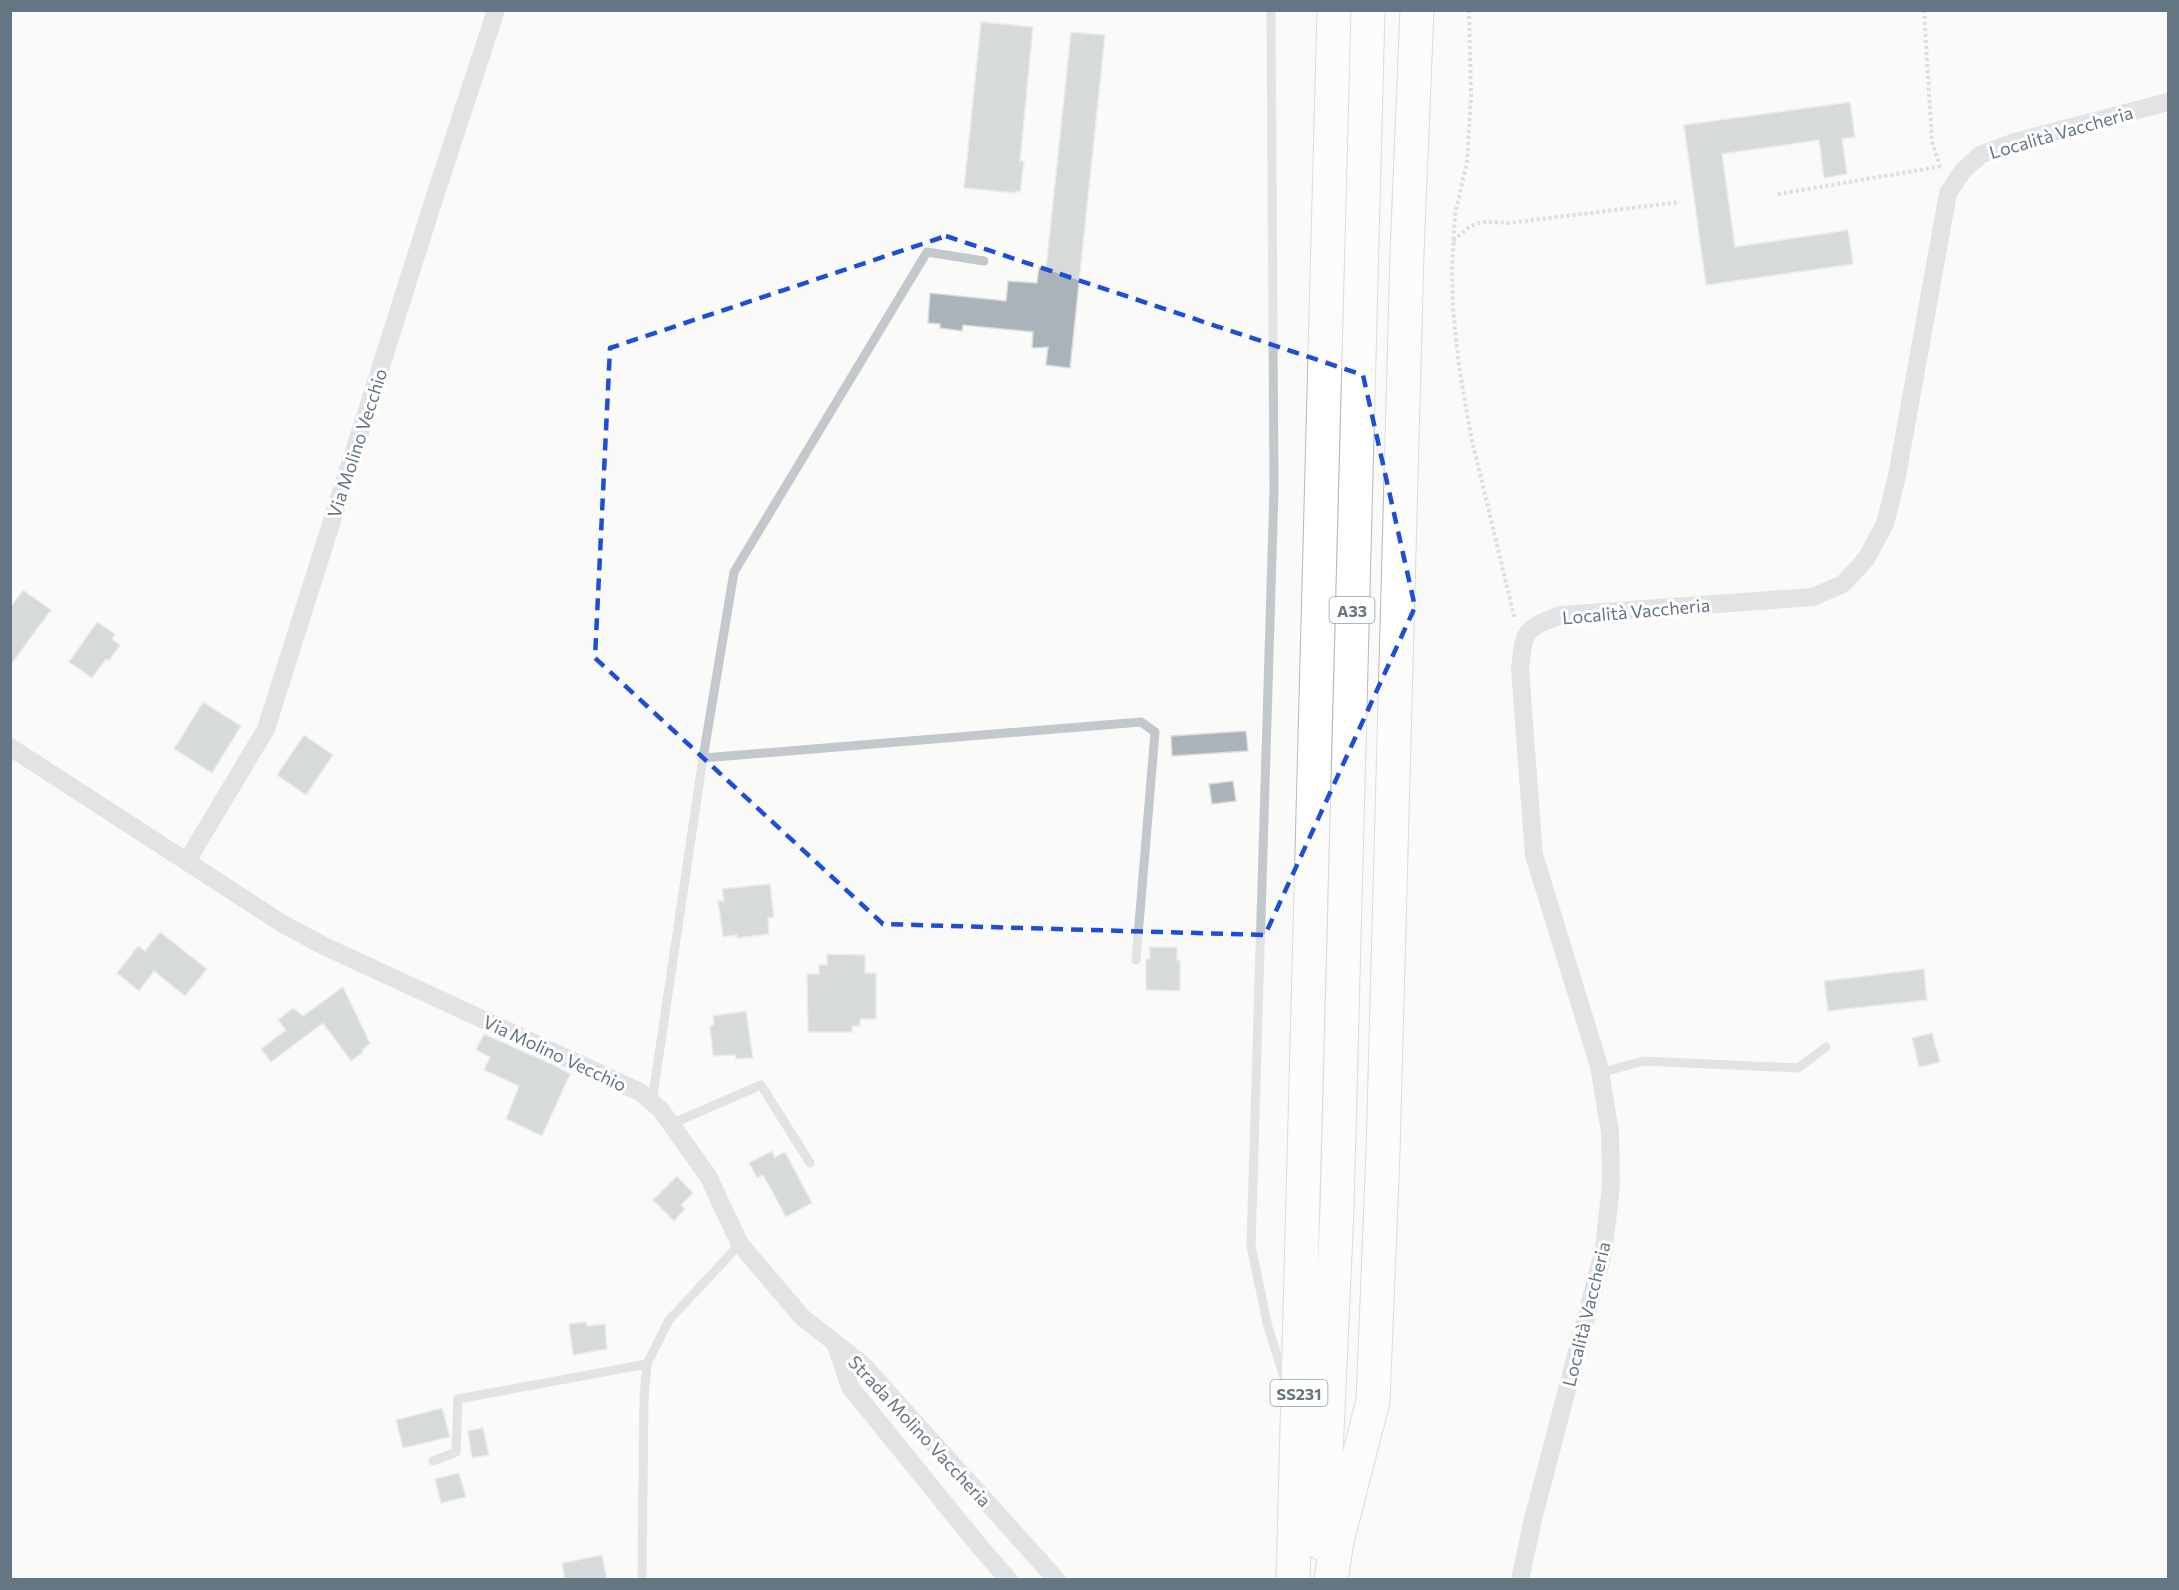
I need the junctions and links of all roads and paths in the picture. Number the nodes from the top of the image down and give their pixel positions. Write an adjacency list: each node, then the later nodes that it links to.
1 (496, 10): 18 (street, Via Molino Vecchio)
2 (1271, 10): 30 (lane)
3 (1334, 10): 25 (highway, A33)
4 (1368, 10): 26 (highway, A33)
5 (1417, 10): 37 (highway)
6 (1469, 10): 13 (path)
7 (1924, 10): 9 (path)
8 (2169, 102): 10 (street, Località Vaccheria)
9 (1940, 166): 10 (path); 11 (path)
10 (1962, 172): 15 (street, Località Vaccheria)
11 (1778, 194)
12 (1680, 202): 13 (path)
13 (1453, 240): 15 (path)
14 (984, 261): 17 (lane)
15 (1523, 641): 21 (street, Località Vaccheria)
16 (10, 747): 18 (street, Via Molino Vecchio)
17 (703, 758): 19 (lane); 22 (lane)
18 (187, 861): 22 (street, Via Molino Vecchio)
19 (1136, 960)
20 (1826, 1047): 21 (lane)
21 (1600, 1073): 38 (street, Località Vaccheria)
22 (652, 1102): 23 (street, Via Molino Vecchio)
23 (671, 1124): 24 (lane); 27 (street, Via Molino Vecchio)
24 (810, 1163)
25 (1304, 1207): 30 (highway, SS231)
26 (1337, 1209): 36 (highway, SS231)
27 (740, 1245): 28 (street, Via Molino Vecchio); 29 (lane)
28 (835, 1343): 33 (street, Strada Molino Vaccheria); 34 (street, Strada Molino Vaccheria)
29 (647, 1364): 31 (lane); 32 (lane)
30 (1298, 1422): 35 (highway, SS231)
31 (433, 1461)
32 (642, 1580)
33 (1009, 1580)
34 (1056, 1580)
35 (1293, 1580)
36 (1320, 1580)
37 (1331, 1580)
38 (1520, 1580)

